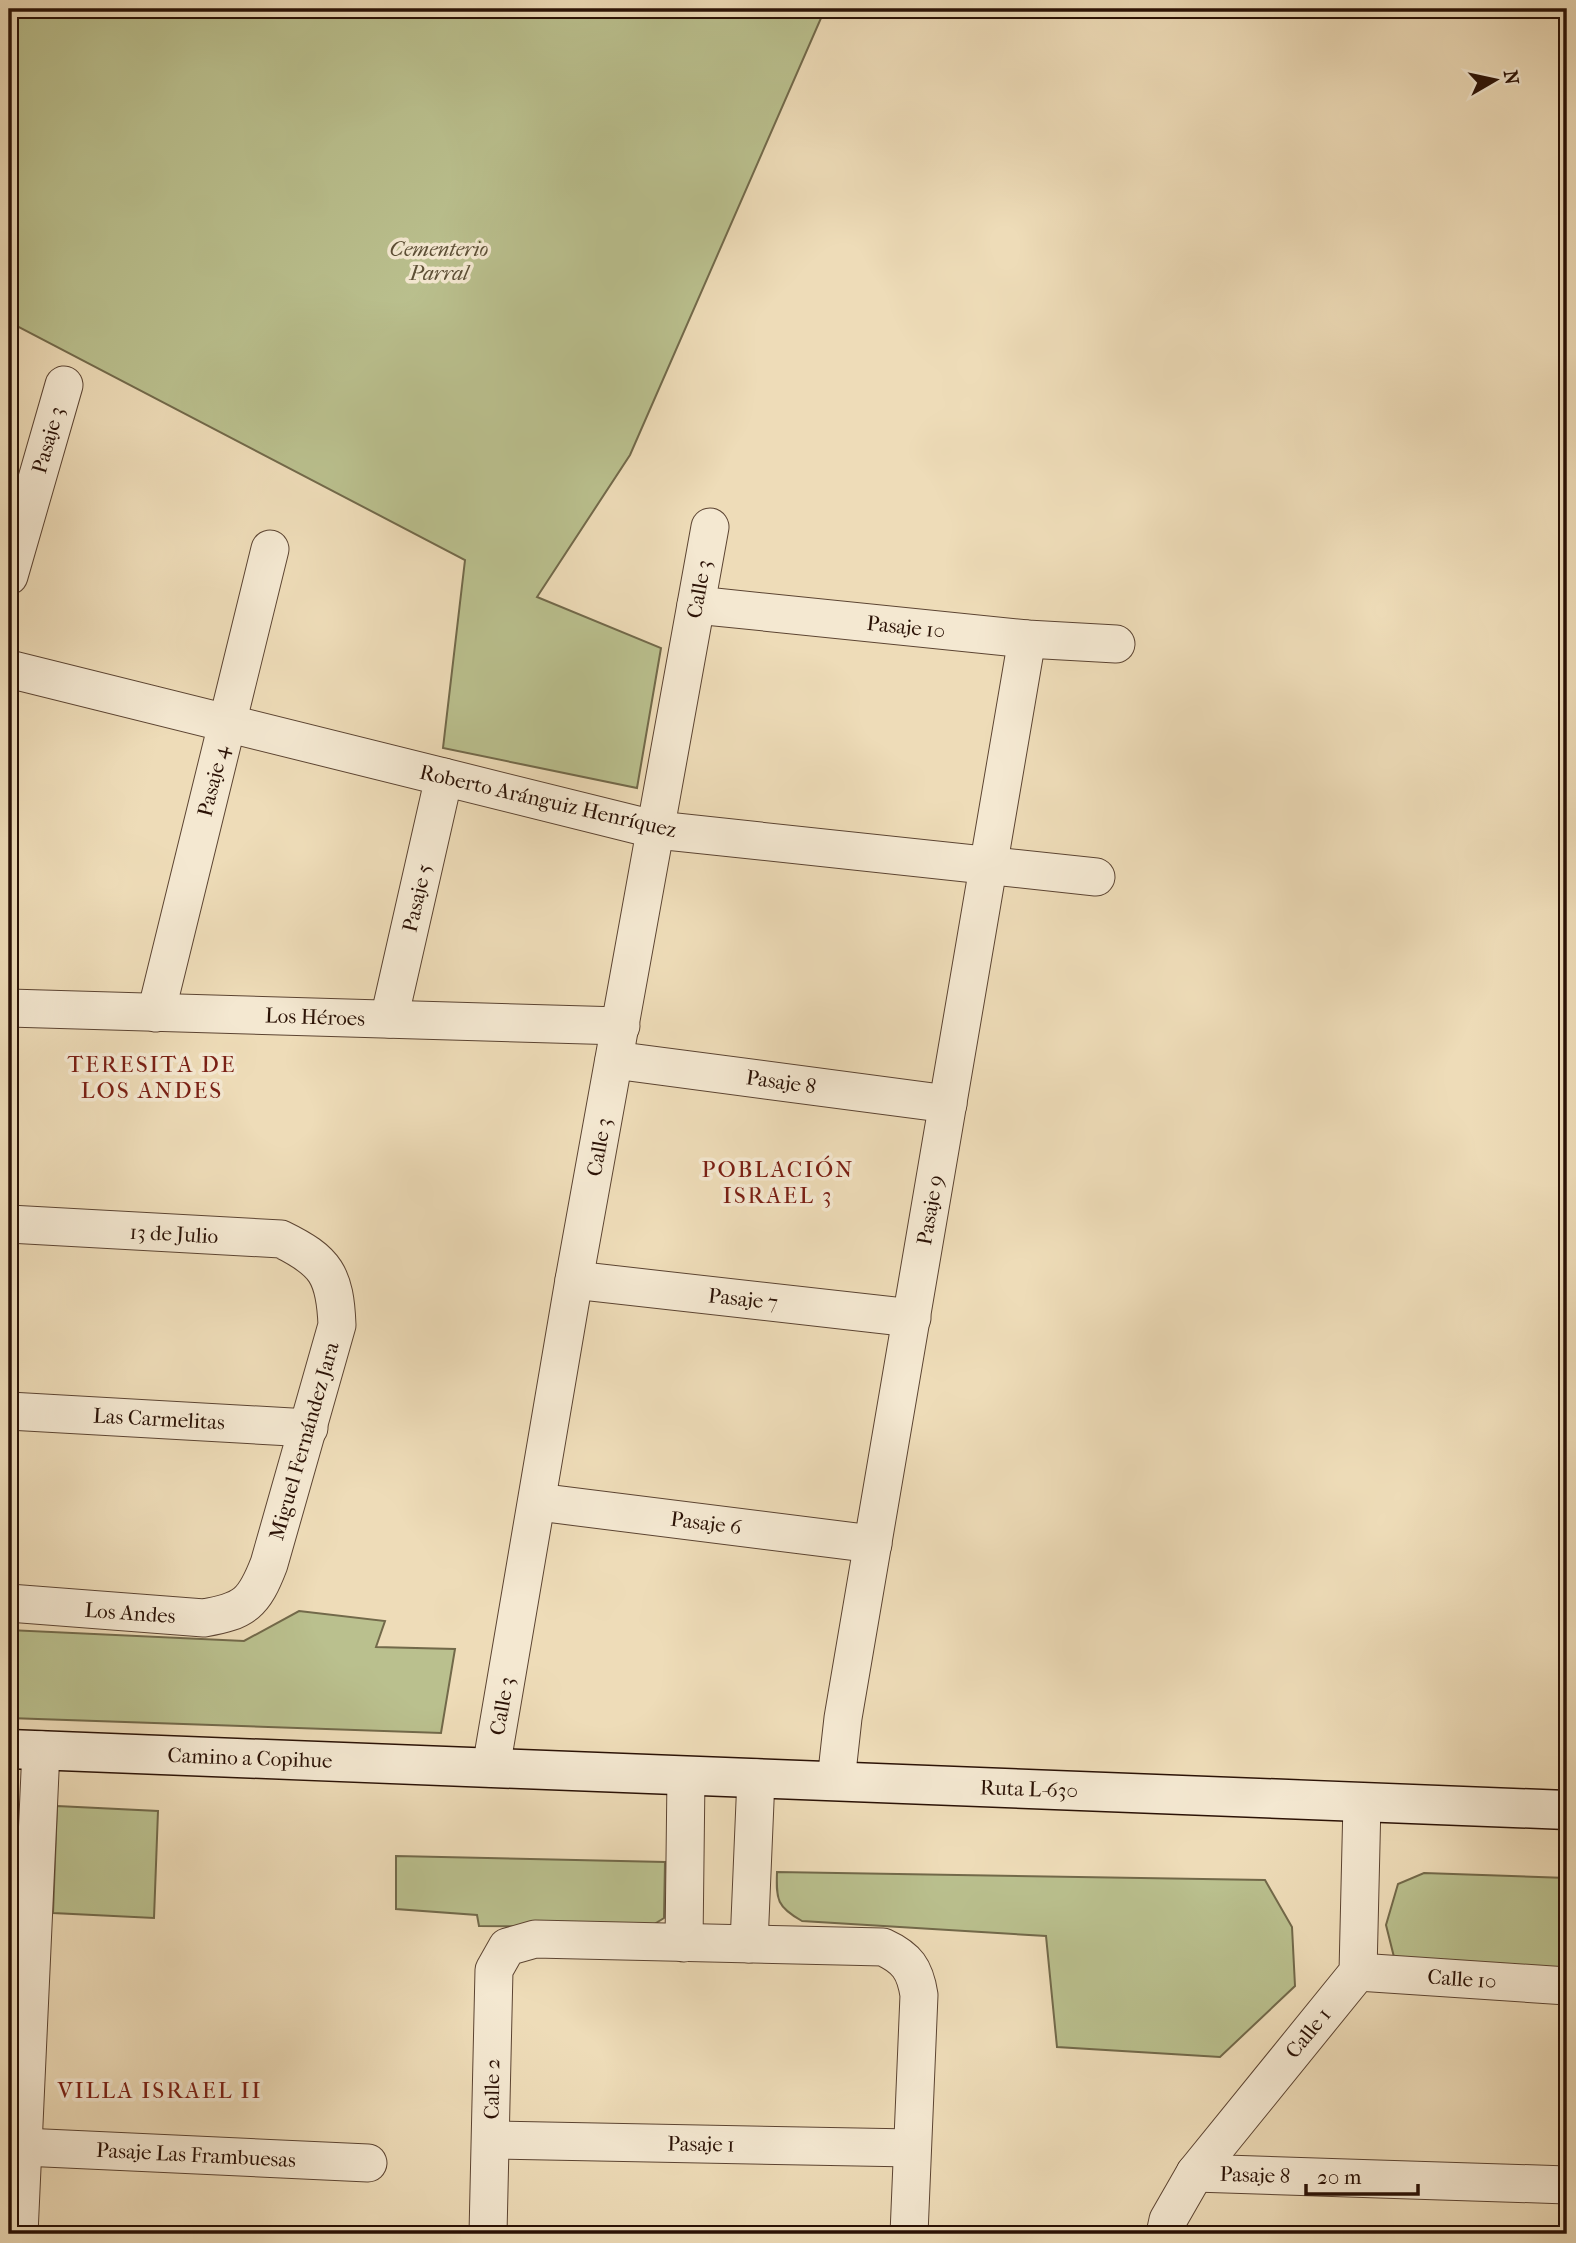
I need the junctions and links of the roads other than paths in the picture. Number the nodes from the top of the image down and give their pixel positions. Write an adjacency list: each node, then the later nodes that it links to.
1 (64, 385): 4 (street, Pasaje 3)
2 (710, 527): 5 (street, Calle 3)
3 (270, 549): 9 (street, Pasaje 4)
4 (9, 576)
5 (696, 605): 6 (street, Pasaje 10); 11 (street, Calle 3)
6 (1027, 639): 7 (street, Pasaje 10); 12 (street, Pasaje 9)
7 (1116, 644)
8 (9, 668): 9 (street, Roberto Aránguiz Henríquez)
9 (228, 721): 10 (street, Roberto Aránguiz Henríquez); 15 (street, Pasaje 4)
10 (444, 777): 11 (street, Roberto Aránguiz Henríquez); 16 (street, Pasaje 5)
11 (657, 830): 12 (street, Roberto Aránguiz Henríquez); 17 (street, Calle 3)
12 (989, 867): 13 (street, Roberto Aránguiz Henríquez); 18 (street, Pasaje 9)
13 (1096, 877)
14 (9, 1009): 15 (street, Los Héroes)
15 (156, 1013): 16 (street, Los Héroes)
16 (389, 1019): 17 (street, Los Héroes)
17 (618, 1043): 18 (street, Pasaje 8); 21 (street, Calle 3)
18 (947, 1104): 22 (street, Pasaje 9)
19 (9, 1224): 20 (street, 13 de Julio)
20 (327, 1274): 24 (street, Miguel Fernández Jara)
21 (574, 1280): 22 (street, Pasaje 7); 25 (street, Calle 3)
22 (912, 1318): 26 (street, Pasaje 9)
23 (9, 1411): 24 (street, Las Carmelitas)
24 (309, 1428): 28 (street, Miguel Fernández Jara)
25 (538, 1502): 26 (street, Pasaje 6); 30 (street, Calle 3)
26 (873, 1544): 33 (street, Pasaje 9)
27 (9, 1603): 28 (street, Los Andes)
28 (248, 1604)
29 (25, 1750): 30 (street, Camino a Copihue); 41 (street)
30 (491, 1768): 31 (street, Ruta L-630)
31 (685, 1776): 32 (street, Ruta L-630); 36 (street)
32 (756, 1778): 33 (street, Ruta L-630); 37 (street)
33 (836, 1781): 34 (street, Ruta L-630)
34 (1362, 1802): 35 (street, Ruta L-630); 38 (street)
35 (1567, 1810)
36 (684, 1942): 37 (street); 40 (street, Calle 2)
37 (749, 1944): 42 (street)
38 (1358, 1972): 39 (street, Calle 10); 44 (street, Calle 1)
39 (1567, 1986)
40 (491, 2140): 42 (street, Pasaje 1); 47 (street, Calle 2)
41 (23, 2147): 43 (street, Pasaje Las Frambuesas); 46 (street)
42 (912, 2148): 48 (street)
43 (368, 2162)
44 (1195, 2173): 45 (street, Pasaje 8); 49 (street, Calle 1)
45 (1567, 2185)
46 (19, 2234)
47 (488, 2234)
48 (909, 2234)
49 (1165, 2234)

